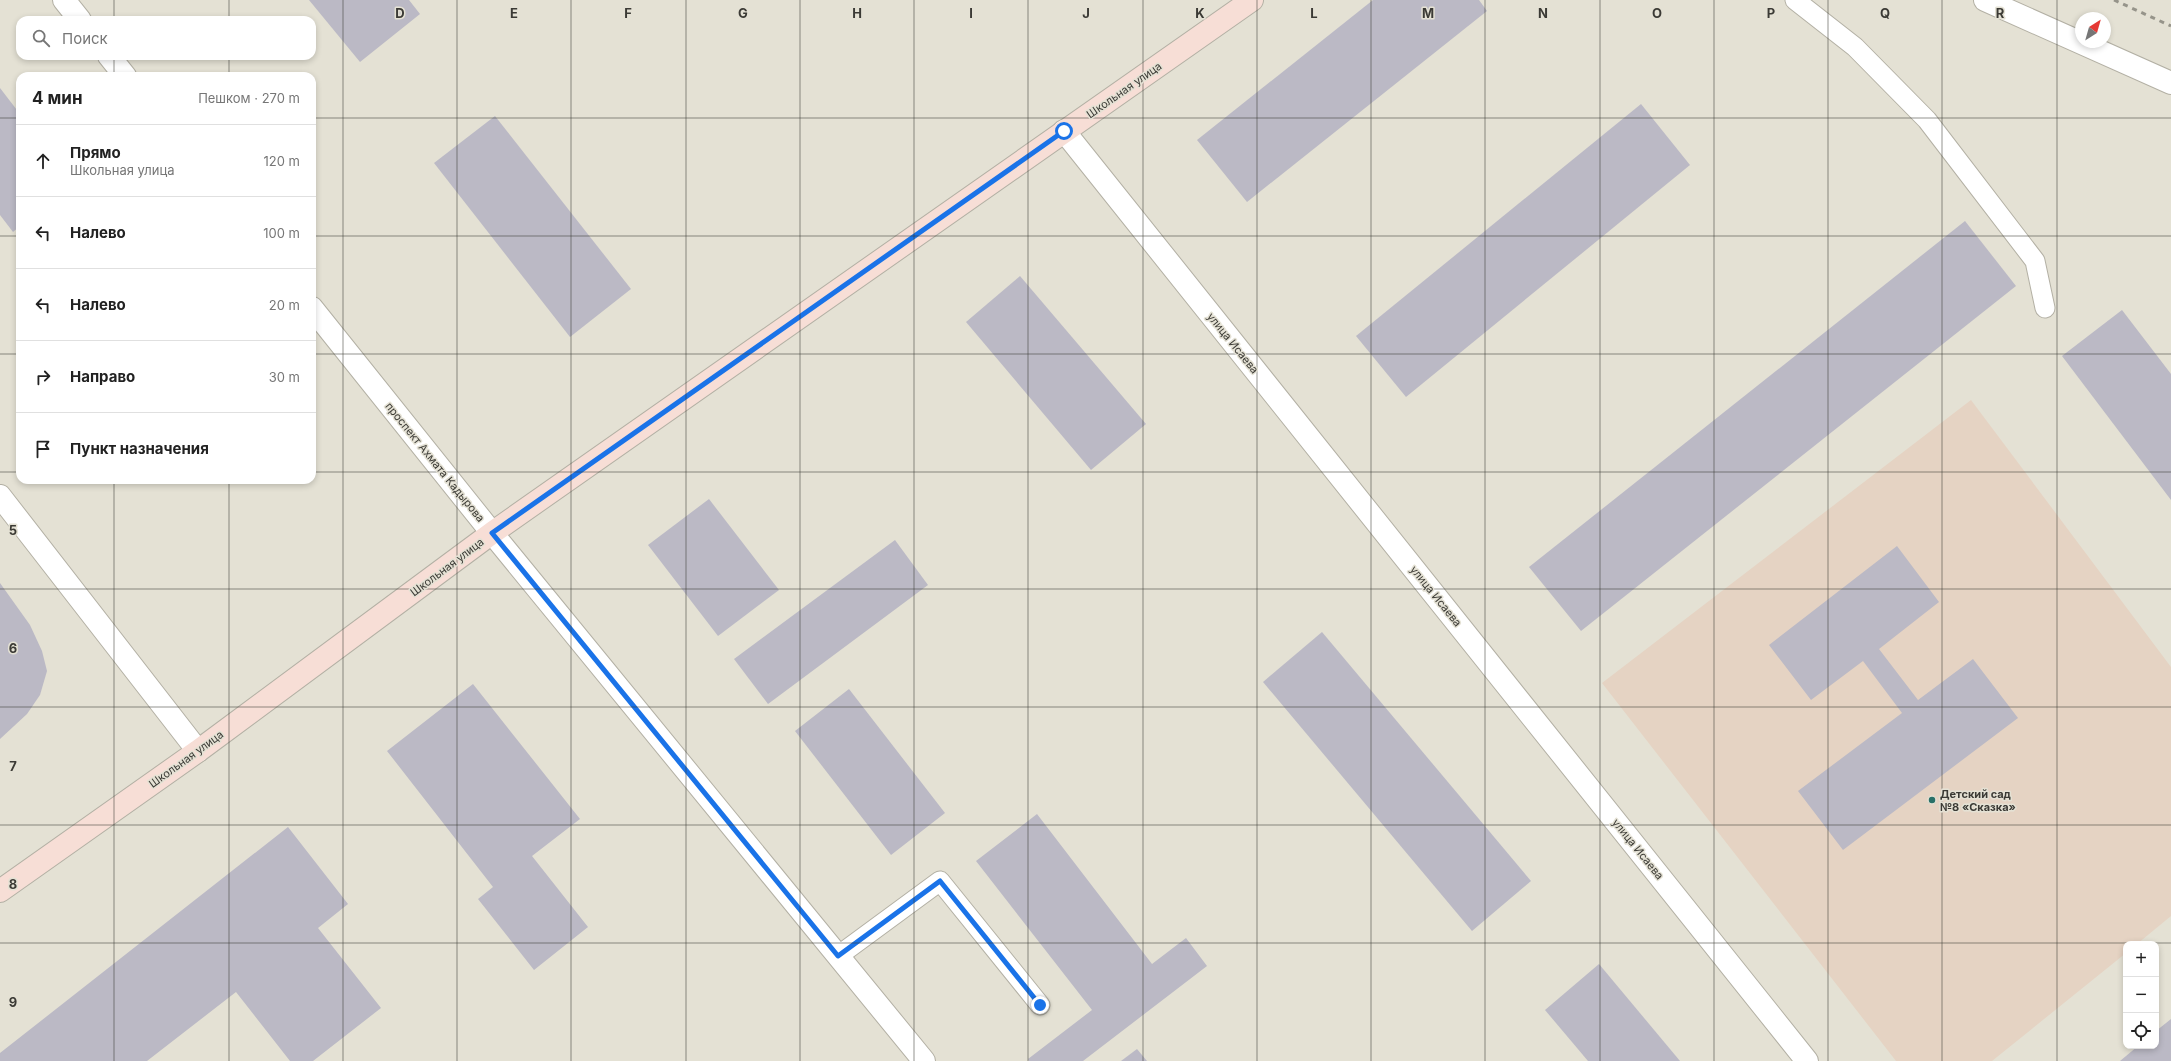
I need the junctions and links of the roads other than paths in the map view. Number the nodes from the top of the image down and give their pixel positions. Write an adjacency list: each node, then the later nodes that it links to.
1 (64, 0): 5 (street)
2 (1252, 0): 9 (street, Школьная улица)
3 (1795, 0): 10 (lane)
4 (1985, 0): 8 (street)
5 (77, 16)
6 (112, 60): 7 (street)
7 (122, 72)
8 (2171, 83)
9 (1064, 131): 13 (street, Школьная улица); 19 (street, улица Исаева)
10 (2045, 308)
11 (316, 313): 13 (street, проспект Ахмата Кадырова)
12 (0, 496): 14 (street)
13 (492, 533): 14 (street, Школьная улица); 16 (street, проспект Ахмата Кадырова)
14 (198, 751): 15 (street, Школьная улица)
15 (0, 891)
16 (838, 956): 17 (lane); 18 (street, проспект Ахмата Кадырова)
17 (1040, 1005)
18 (924, 1061)
19 (1807, 1061)

